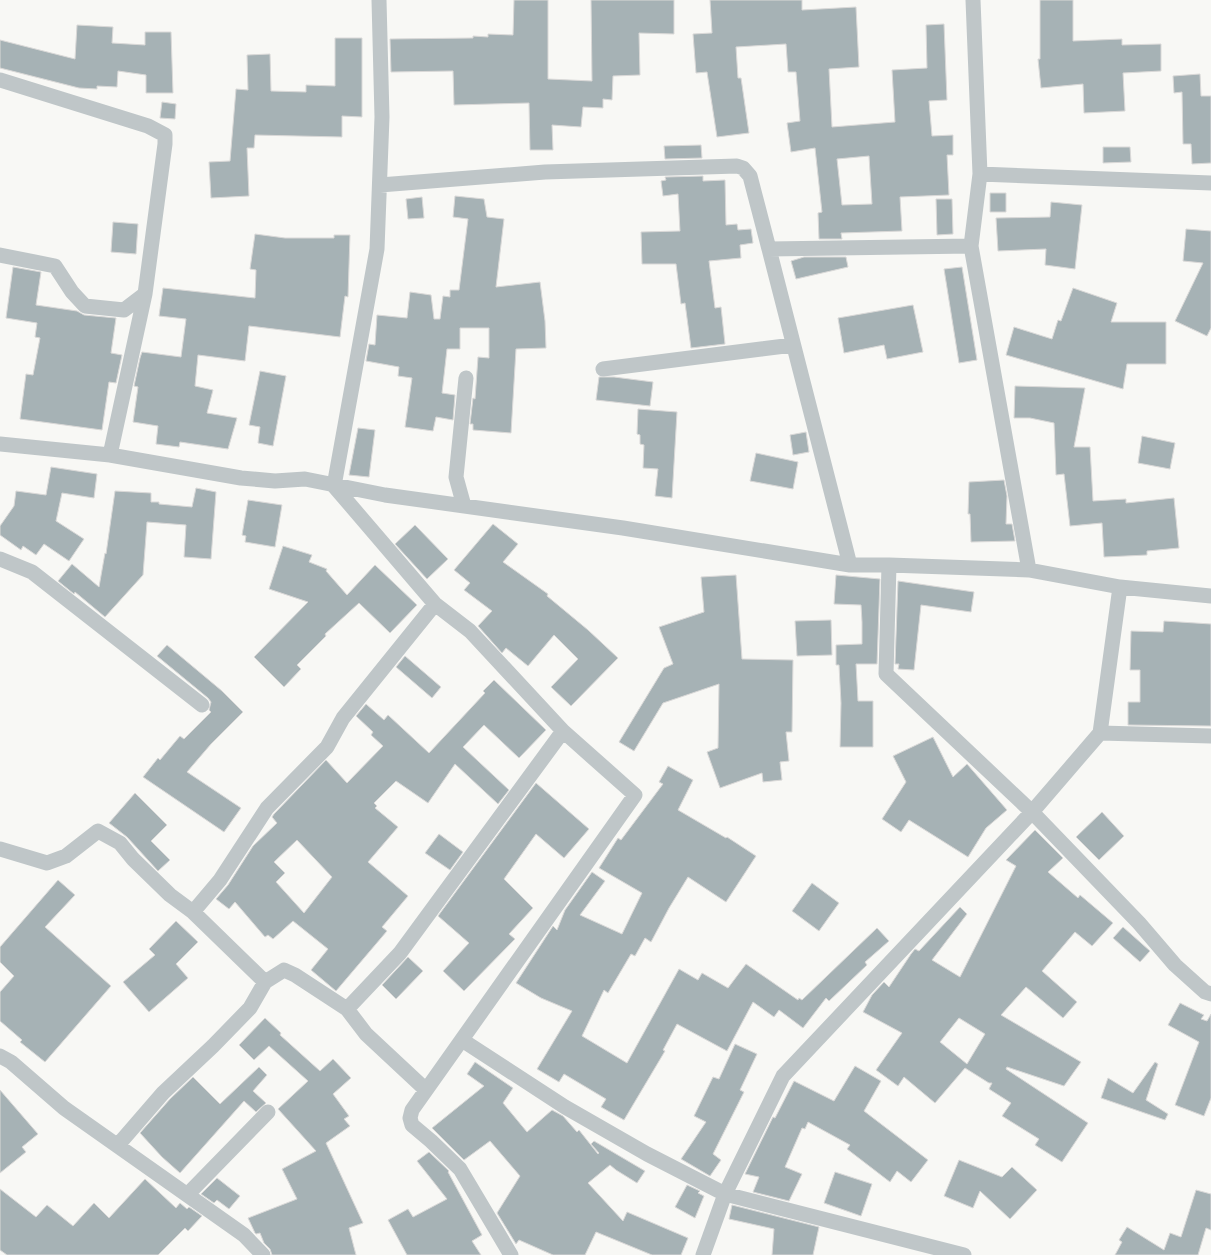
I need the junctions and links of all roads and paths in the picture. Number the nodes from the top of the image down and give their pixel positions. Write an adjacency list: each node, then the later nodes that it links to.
1 (379, 0): 6 (street)
2 (973, 0): 4 (street)
3 (0, 80): 10 (street)
4 (980, 174): 5 (street); 7 (street)
5 (1211, 183)
6 (380, 185): 8 (street); 16 (street)
7 (971, 246): 8 (street); 21 (street)
8 (769, 249): 11 (street)
9 (0, 255): 10 (street)
10 (145, 294): 15 (street)
11 (793, 345): 12 (street); 20 (street)
12 (603, 369)
13 (466, 378): 17 (street)
14 (0, 444): 15 (street)
15 (110, 456): 16 (street)
16 (334, 486): 17 (street); 24 (street)
17 (464, 506): 20 (street)
18 (0, 559): 25 (street)
19 (889, 564): 20 (street); 21 (street); 29 (street)
20 (850, 565)
21 (1029, 570): 22 (street)
22 (1120, 587): 23 (street); 27 (street)
23 (1211, 596)
24 (435, 604): 26 (street); 31 (street)
25 (202, 705)
26 (563, 731): 34 (street); 35 (street)
27 (1100, 733): 28 (street); 29 (street)
28 (1211, 736)
29 (1032, 812): 33 (street); 40 (street)
30 (0, 849): 31 (street)
31 (193, 912): 32 (street)
32 (265, 982): 34 (street); 39 (street)
33 (1211, 994)
34 (347, 1009): 37 (street)
35 (462, 1040): 37 (street); 40 (street)
36 (0, 1056): 39 (street)
37 (426, 1090): 43 (street)
38 (268, 1112): 41 (street)
39 (118, 1145): 41 (street)
40 (725, 1194): 44 (street); 45 (street)
41 (187, 1195): 42 (street)
42 (263, 1255)
43 (512, 1255)
44 (703, 1255)
45 (964, 1255)

